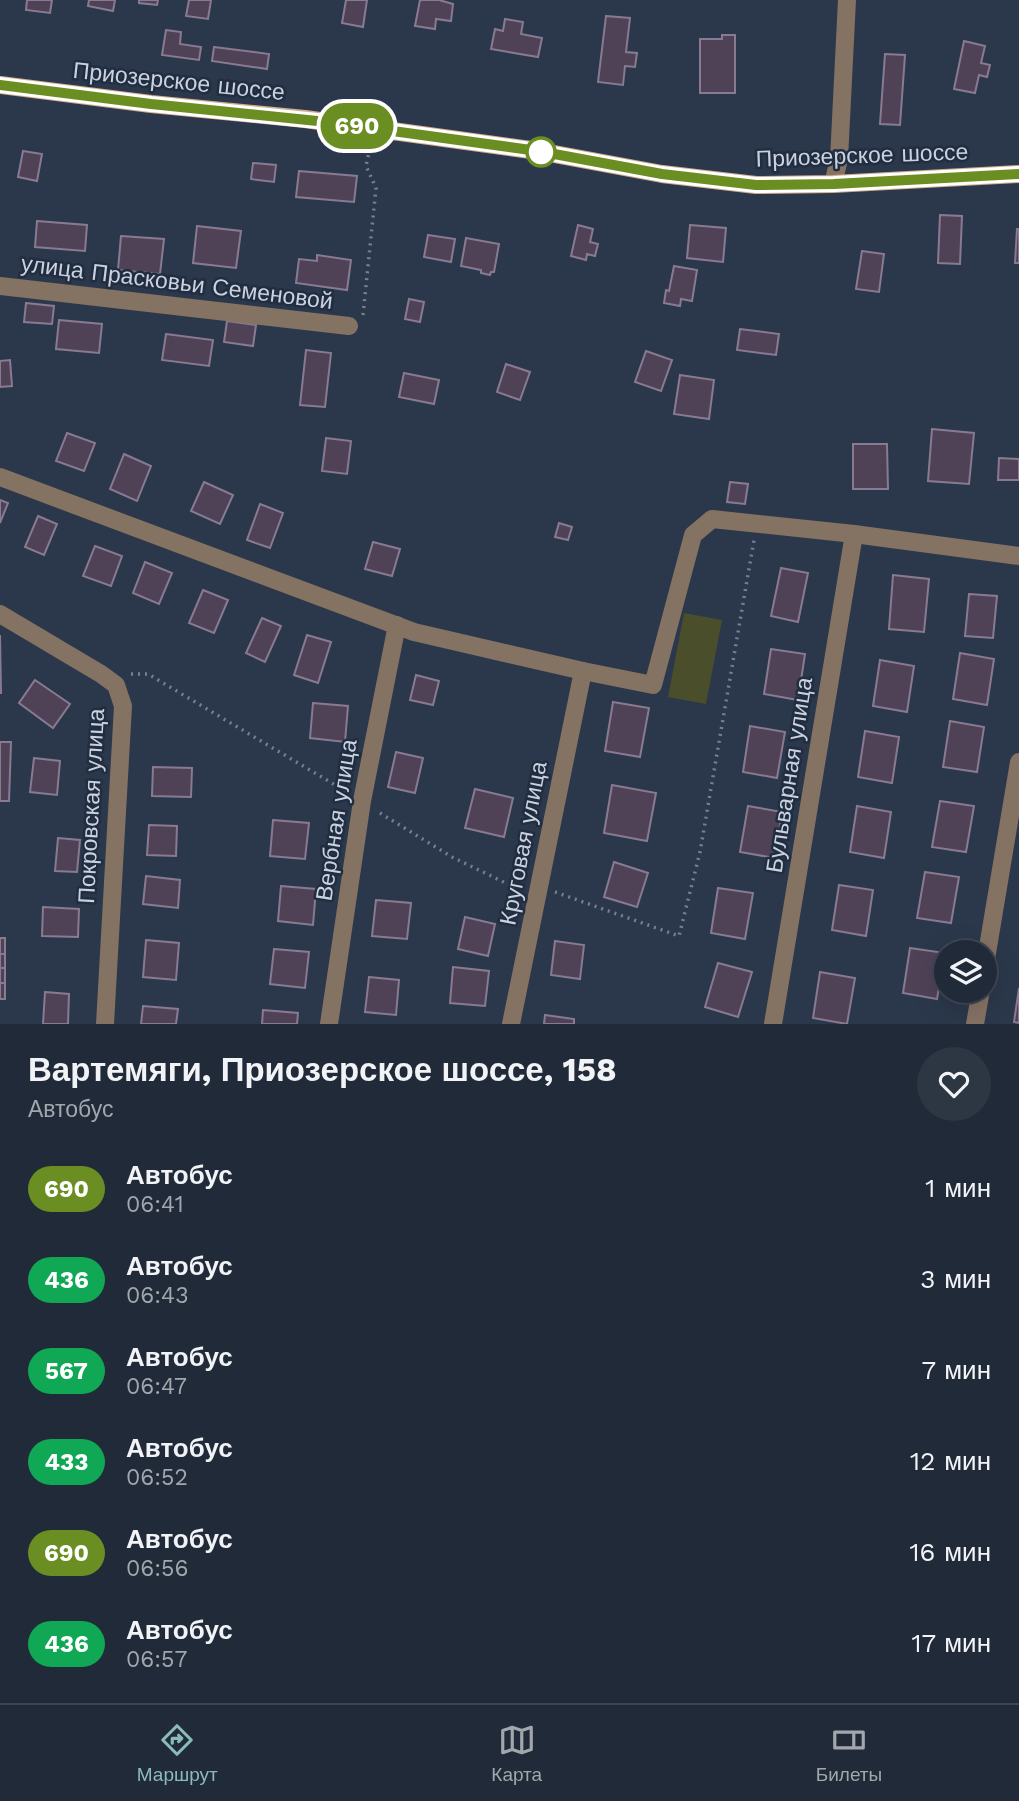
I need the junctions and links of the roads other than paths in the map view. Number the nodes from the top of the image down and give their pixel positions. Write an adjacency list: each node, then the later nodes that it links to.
1 (847, 0): 4 (street)
2 (0, 85): 4 (main road, Приозерское шоссе)
3 (1019, 174): 4 (main road, Приозерское шоссе)
4 (834, 184)
5 (0, 286): 6 (street, улица Прасковьи Семеновой)
6 (349, 326)
7 (0, 477): 11 (street)
8 (854, 534): 9 (street); 12 (street); 19 (street, Бульварная улица)
9 (1019, 556)
10 (0, 614): 16 (street, Покровская улица)
11 (397, 625): 12 (street); 17 (street, Вербная улица)
12 (583, 671): 18 (street, Круговая улица)
13 (1019, 762): 14 (street)
14 (989, 940)
15 (979, 1003): 20 (street)
16 (105, 1024)
17 (329, 1024)
18 (511, 1024)
19 (773, 1024)
20 (975, 1024)

